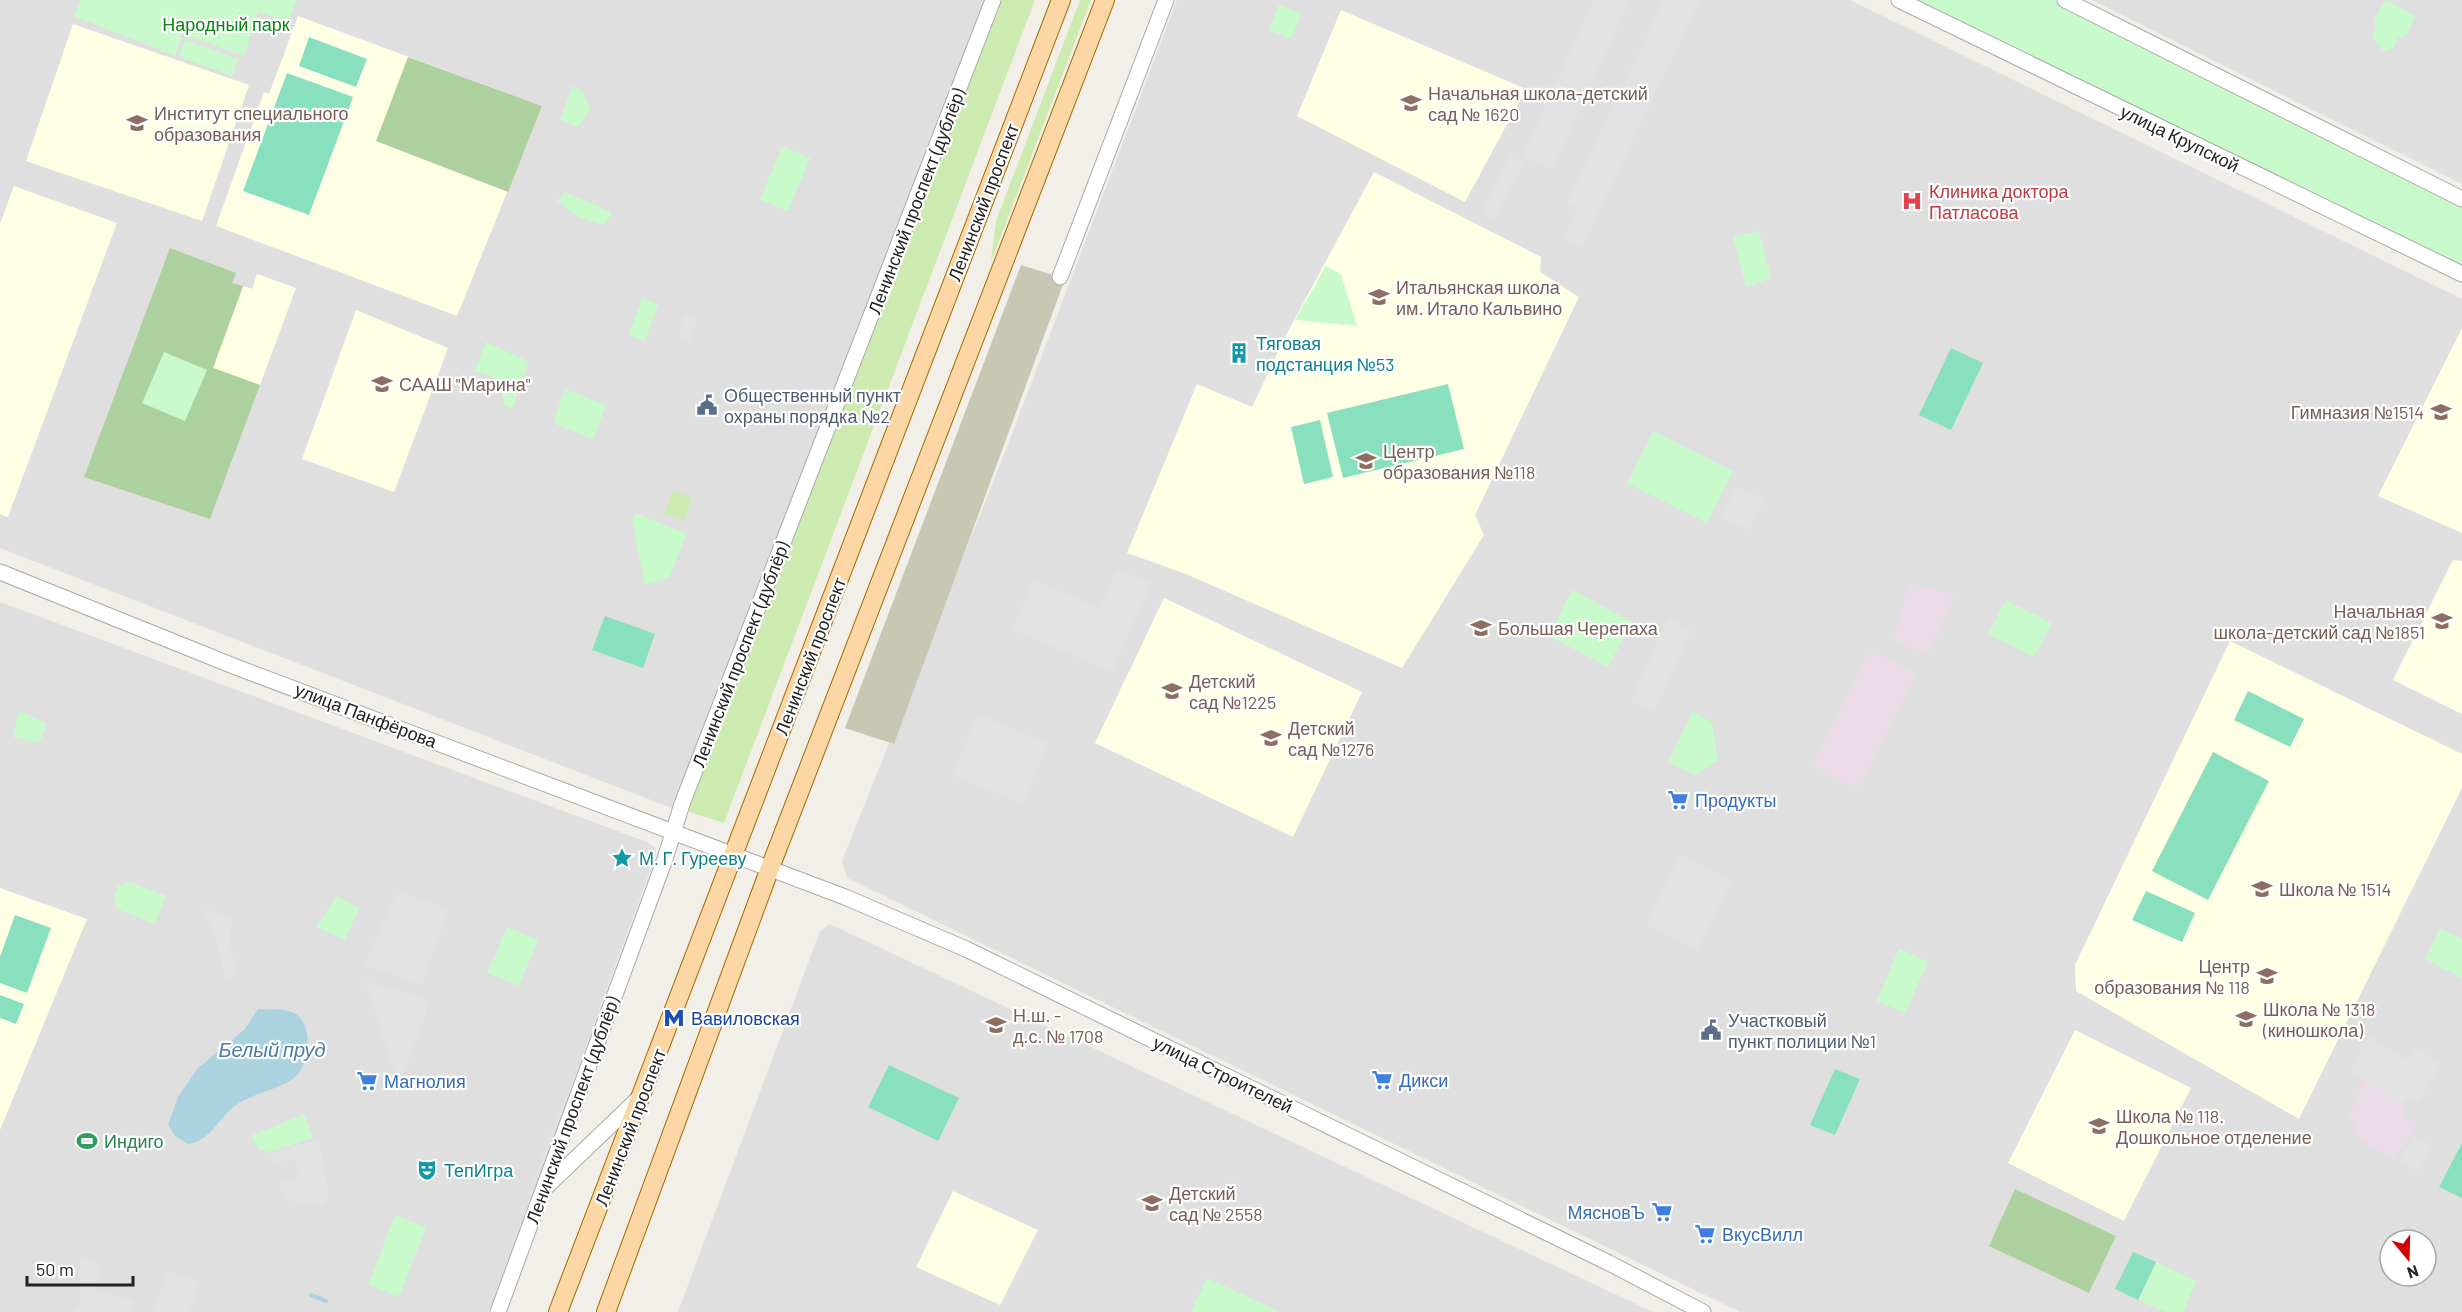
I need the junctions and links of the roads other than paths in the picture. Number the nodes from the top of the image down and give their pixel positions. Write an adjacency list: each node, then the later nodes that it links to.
1 (993, 0): 11 (street, Ленинский проспект (дублёр))
2 (1061, 0): 12 (main road, Ленинский проспект)
3 (1105, 0): 13 (main road)
4 (1166, 0): 9 (street)
5 (1899, 0): 8 (street, улица Крупской)
6 (2065, 0): 7 (street)
7 (2462, 199)
8 (2462, 274)
9 (1060, 278)
10 (0, 572): 11 (street, улица Панфёрова)
11 (673, 831): 12 (street, улица Панфёрова); 15 (street, Ленинский проспект (дублёр))
12 (734, 855): 13 (street, улица Строителей); 14 (main road, Ленинский проспект)
13 (770, 868): 18 (main road); 19 (street, улица Строителей)
14 (642, 1095): 15 (street); 17 (main road, Ленинский проспект)
15 (542, 1191): 16 (street, Ленинский проспект (дублёр))
16 (498, 1312)
17 (558, 1312)
18 (606, 1312)
19 (1703, 1312)

